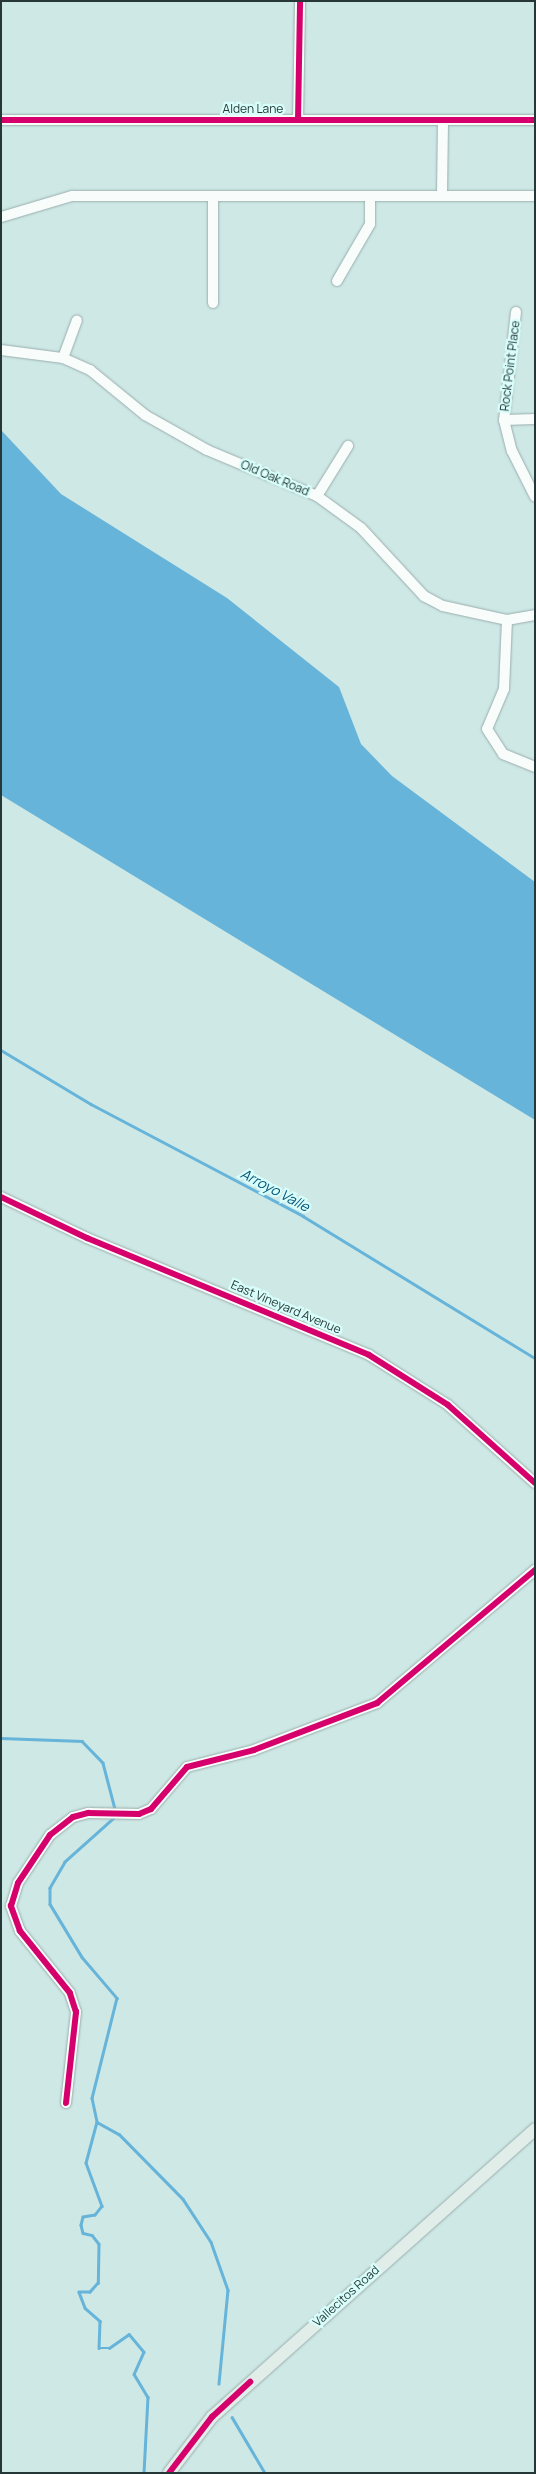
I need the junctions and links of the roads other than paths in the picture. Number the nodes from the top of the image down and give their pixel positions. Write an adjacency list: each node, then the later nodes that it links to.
1 (300, 1): 3 (street)
2 (1, 120): 3 (street, Alden Lane)
3 (298, 120): 5 (street, Alden Lane)
4 (535, 120): 5 (street, Alden Lane)
5 (443, 121): 6 (street)
6 (442, 194): 8 (street); 9 (street)
7 (213, 196): 8 (street); 10 (street); 12 (street)
8 (370, 196): 11 (street)
9 (535, 196)
10 (1, 217)
11 (337, 281)
12 (213, 303)
13 (516, 312): 18 (street, Rock Point Place)
14 (77, 320): 16 (street)
15 (1, 350): 16 (street, Old Oak Road)
16 (64, 358): 20 (street, Old Oak Road)
17 (535, 419): 18 (street)
18 (504, 420): 21 (street)
19 (348, 446): 20 (street)
20 (317, 496): 23 (street, Old Oak Road)
21 (535, 497)
22 (535, 615): 23 (street, Old Oak Road)
23 (507, 620): 24 (street)
24 (535, 767)
25 (1, 1197): 26 (street, East Vineyard Avenue)
26 (535, 1483)
27 (535, 1570): 28 (street)
28 (66, 2103)
29 (535, 2130): 30 (main road, Vallecitos Road)
30 (169, 2473)

